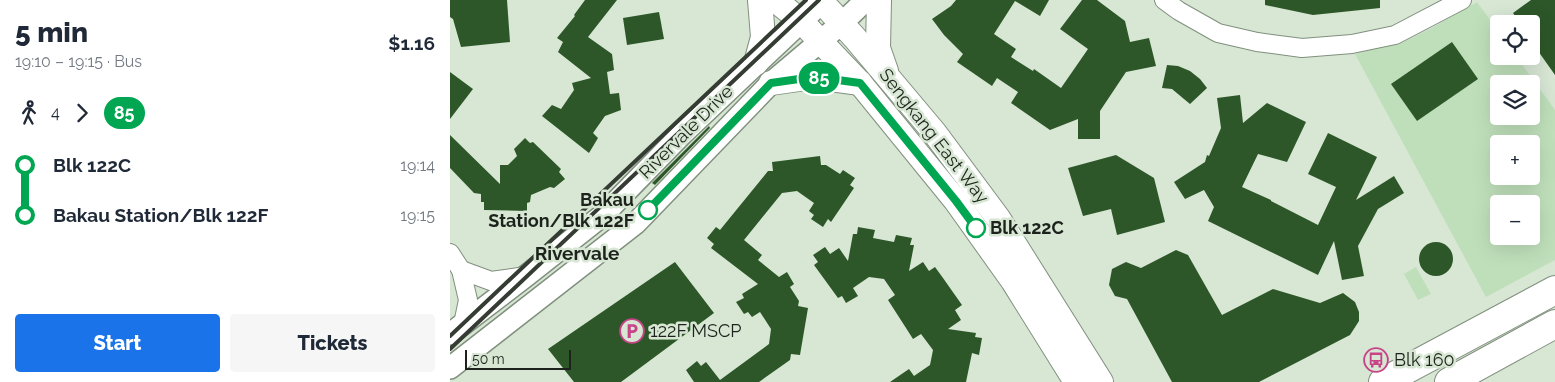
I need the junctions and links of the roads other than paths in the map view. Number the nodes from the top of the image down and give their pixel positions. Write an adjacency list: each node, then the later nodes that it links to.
1 (760, 0): 13 (main road)
2 (775, 0): 9 (main road, Sengkang East Way)
3 (866, 0): 10 (street, Rivervale Drive)
4 (878, 0): 14 (main road)
5 (1439, 0): 12 (street)
6 (1462, 0): 12 (street)
7 (822, 1): 9 (street, Rivervale Drive); 10 (main road, Sengkang East Way)
8 (1172, 1): 12 (street)
9 (801, 21): 11 (main road, Sengkang East Way); 13 (street, Rivervale Drive)
10 (842, 24): 11 (street, Rivervale Drive); 14 (main road, Sengkang East Way)
11 (820, 41): 15 (street, Rivervale Drive); 16 (main road, Sengkang East Way)
12 (1283, 41)
13 (756, 63): 19 (street, Rivervale Drive)
14 (888, 77): 25 (main road, Sengkang East Way)
15 (771, 83): 16 (main road); 23 (street, Rivervale Drive)
16 (860, 83): 24 (main road, Sengkang East Way)
17 (450, 254): 18 (street)
18 (461, 270): 19 (street); 22 (street)
19 (526, 276): 22 (street, Rivervale Drive)
20 (1555, 290): 26 (main road)
21 (1555, 324): 27 (main road)
22 (457, 329)
23 (450, 368)
24 (1076, 382)
25 (1101, 382)
26 (1383, 382)
27 (1449, 382)

